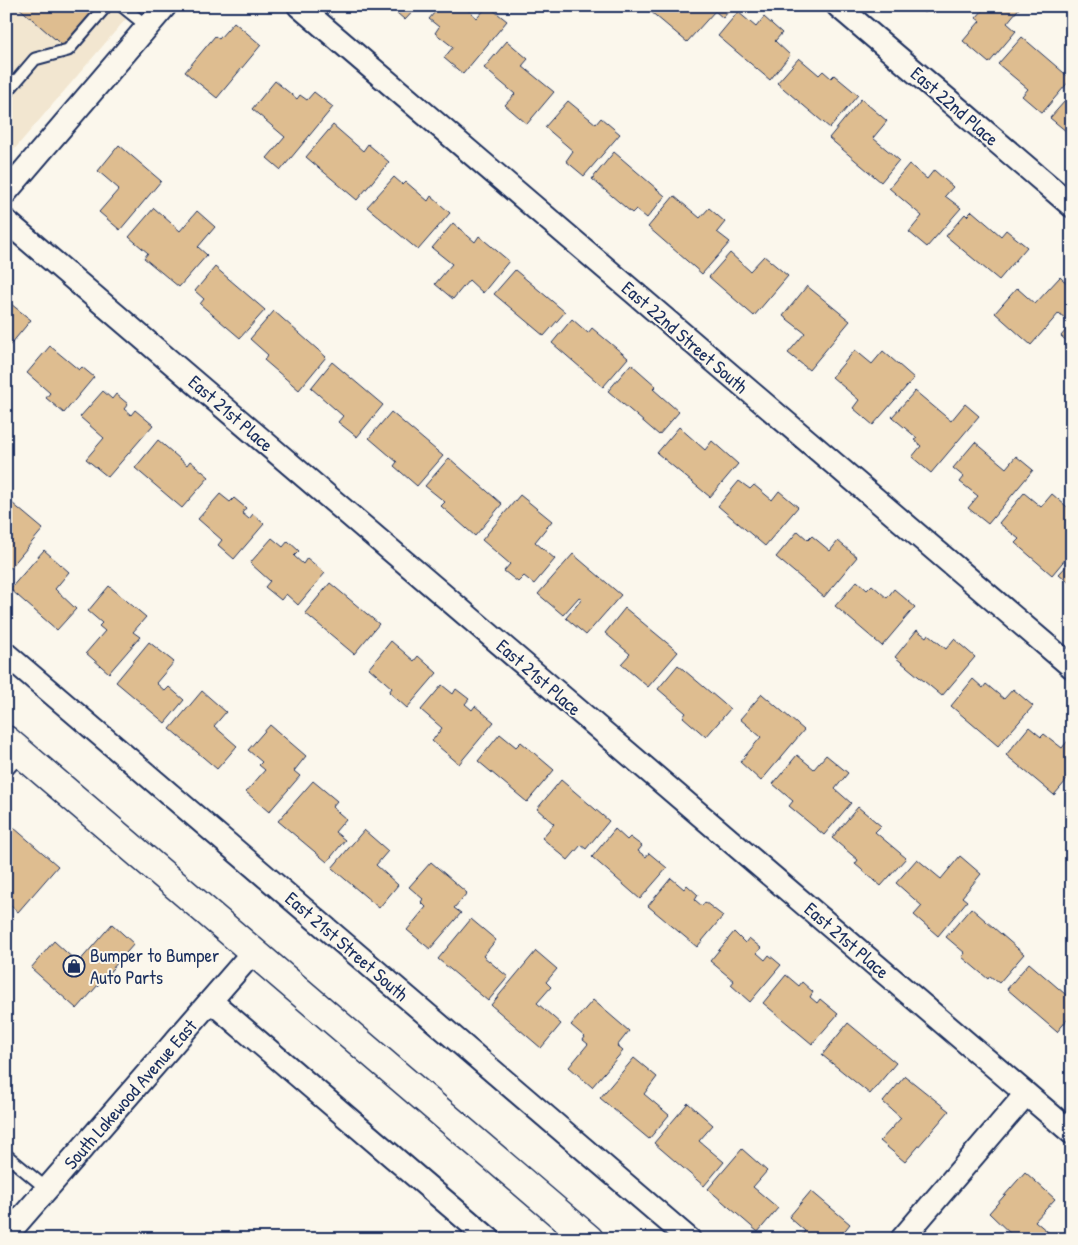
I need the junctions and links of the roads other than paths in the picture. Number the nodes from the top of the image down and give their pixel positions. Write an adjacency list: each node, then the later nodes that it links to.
1 (106, 6): 7 (lane)
2 (122, 6): 6 (lane)
3 (165, 6): 6 (street)
4 (299, 6): 12 (street, East 22nd Street South)
5 (838, 6): 9 (street, East 22nd Place)
6 (148, 27): 8 (street)
7 (6, 93)
8 (6, 192)
9 (1072, 206)
10 (6, 221): 16 (street, East 21st Place)
11 (6, 654): 23 (street, East 21st Street South)
12 (1072, 667)
13 (12, 754): 14 (main road)
14 (253, 952): 15 (street, South Lakewood Avenue East); 22 (main road)
15 (211, 1001): 19 (street, South Lakewood Avenue East); 21 (street)
16 (1026, 1094): 17 (street, East 21st Place); 24 (street)
17 (1072, 1133)
18 (6, 1155): 19 (lane)
19 (47, 1189): 20 (street, South Lakewood Avenue East)
20 (6, 1236)
21 (489, 1239)
22 (589, 1239)
23 (689, 1239)
24 (902, 1239)

